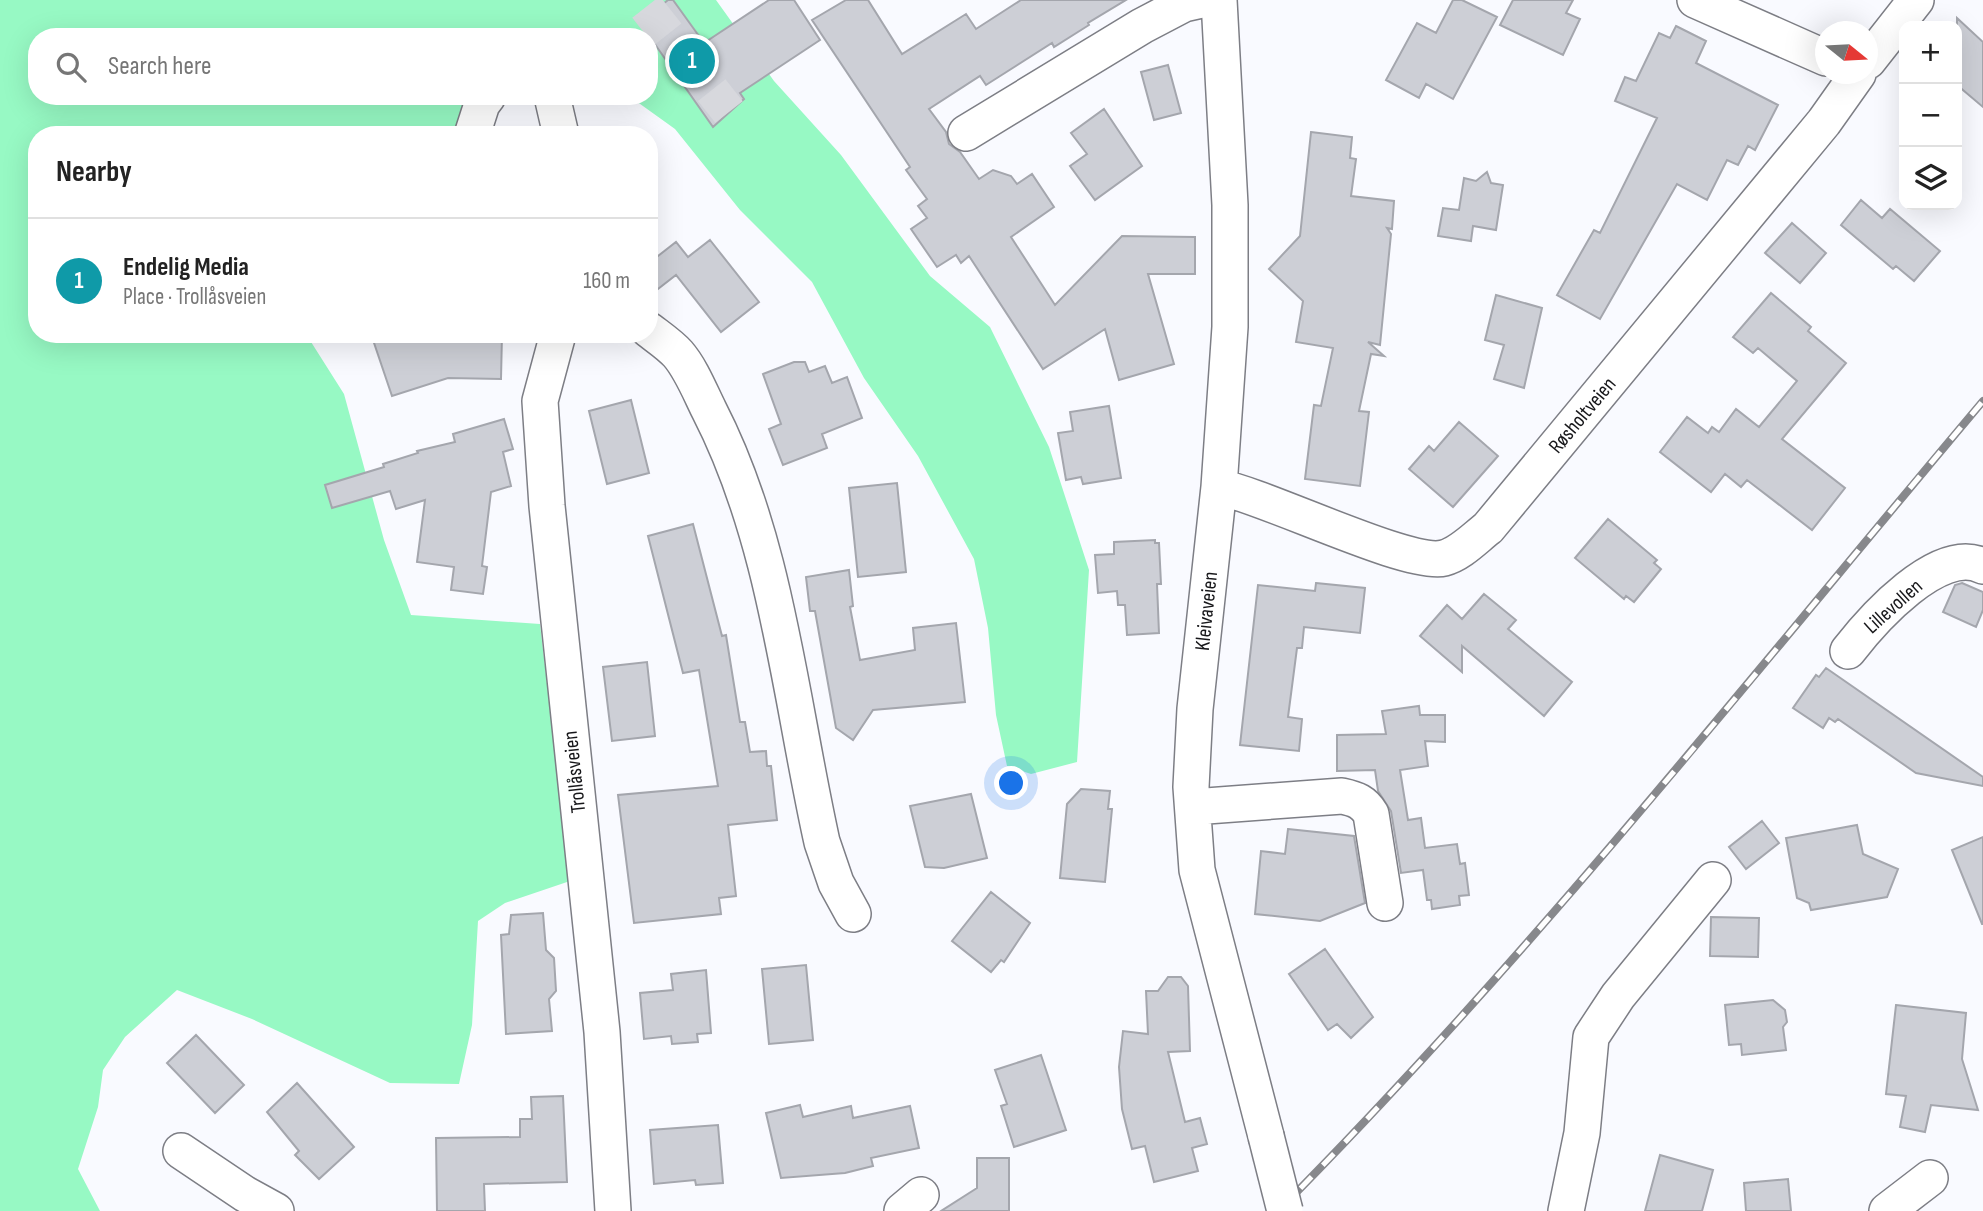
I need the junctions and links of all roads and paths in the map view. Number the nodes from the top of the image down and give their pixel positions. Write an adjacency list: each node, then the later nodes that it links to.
1 (1202, 0): 12 (street)
2 (1219, 0): 15 (street, Kleivaveien)
3 (1695, 0): 6 (street)
4 (1916, 0): 5 (street)
5 (1878, 47)
6 (1815, 54)
7 (1851, 84): 15 (street, Røsholtveien)
8 (482, 105): 10 (street)
9 (554, 105): 11 (street)
10 (474, 126)
11 (559, 126)
12 (966, 133)
13 (658, 337): 21 (street)
14 (556, 343): 25 (street, Trollåsveien)
15 (1219, 487): 18 (street, Kleivaveien)
16 (1983, 566): 17 (street, Lillevollen)
17 (1848, 651)
18 (1193, 807): 20 (street); 26 (street, Kleivaveien, bridge)
19 (1713, 880): 27 (street)
20 (1385, 903)
21 (853, 914)
22 (181, 1151): 24 (street)
23 (1930, 1178): 28 (street)
24 (276, 1211)
25 (613, 1211)
26 (1285, 1211)
27 (1566, 1211)
28 (1887, 1211)

